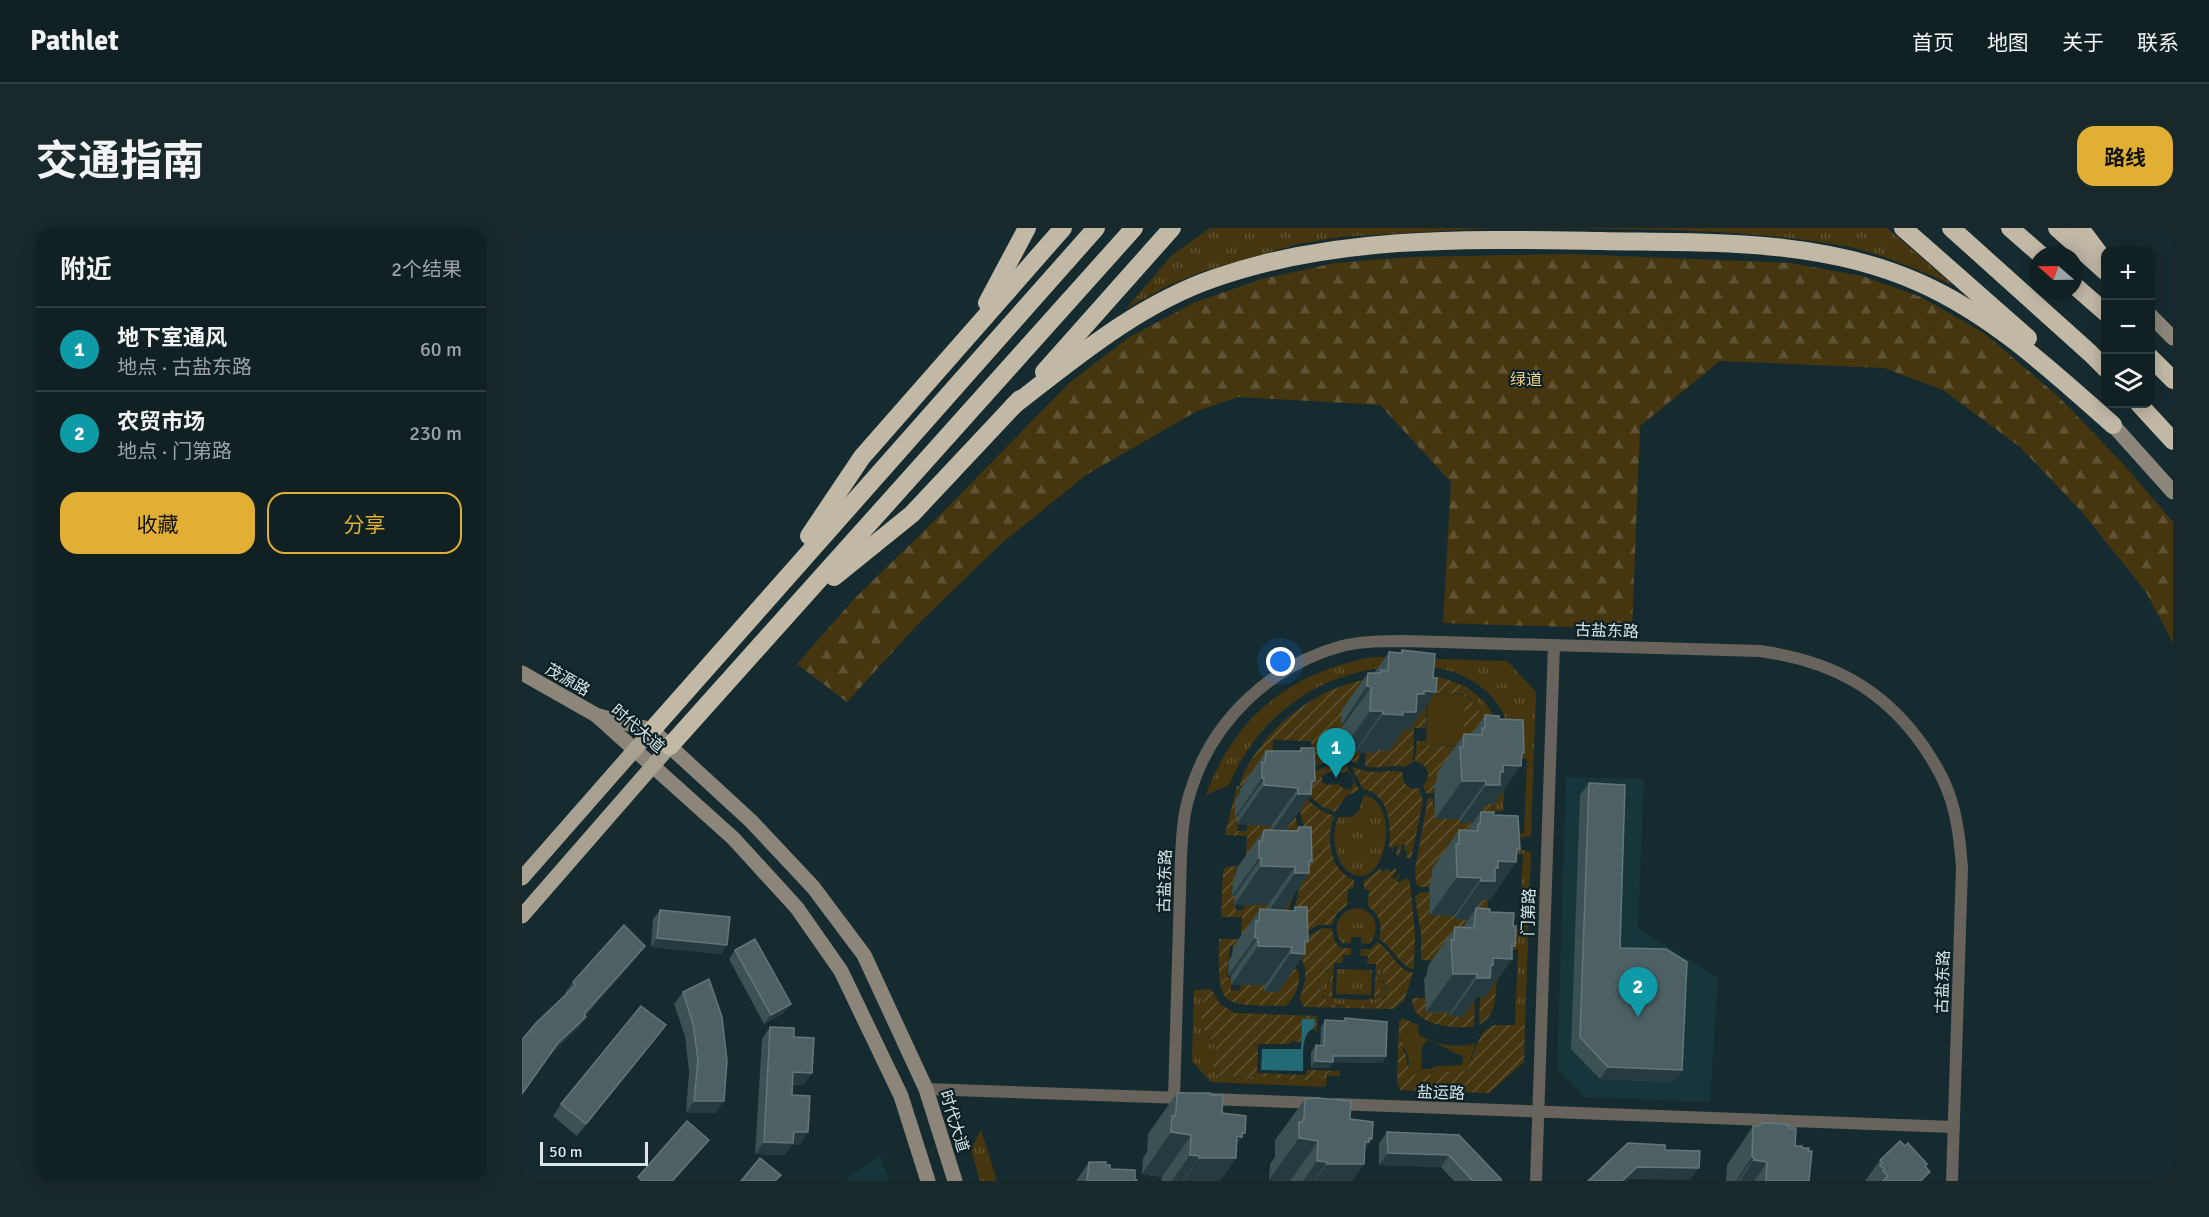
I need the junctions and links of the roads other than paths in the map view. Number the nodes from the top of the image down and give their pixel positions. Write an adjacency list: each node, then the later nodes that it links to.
1 (1028, 228): 18 (highway)
2 (1063, 228): 18 (highway)
3 (1096, 228): 27 (highway)
4 (1134, 228): 28 (highway)
5 (1172, 228): 22 (highway)
6 (1903, 228): 24 (highway)
7 (1951, 228): 20 (highway)
8 (2010, 228): 11 (highway)
9 (2057, 228): 13 (highway)
10 (2080, 228): 12 (highway)
11 (2031, 246)
12 (2101, 255)
13 (2101, 268)
14 (2083, 293): 15 (highway)
15 (2101, 308)
16 (2155, 319): 17 (main road)
17 (2173, 338)
18 (965, 340): 27 (highway)
19 (2155, 361): 21 (highway)
20 (2101, 364)
21 (2173, 380)
22 (1013, 406): 24 (highway); 28 (highway)
23 (2143, 408): 25 (highway)
24 (2113, 425): 26 (main road)
25 (2173, 441)
26 (2173, 492)
27 (770, 594): 32 (highway)
28 (791, 612): 33 (highway)
29 (1554, 645): 39 (street, 古盐东路); 40 (street, 门第路); 41 (street, 古盐东路)
30 (522, 673): 31 (main road, 茂源路)
31 (596, 716): 32 (main road, 时代大道); 34 (main road, 时代大道)
32 (651, 730): 33 (main road, 时代大道); 34 (main road)
33 (670, 746): 35 (main road); 38 (main road, 时代大道)
34 (635, 749): 35 (main road, 时代大道); 36 (main road)
35 (654, 765): 37 (main road); 42 (main road, 时代大道)
36 (522, 879)
37 (522, 916)
38 (926, 1089): 39 (street, 盐运路); 43 (main road, 时代大道)
39 (1174, 1098): 40 (street, 盐运路)
40 (1538, 1112): 41 (street, 盐运路); 44 (street, 门第路)
41 (1954, 1127): 45 (street, 古盐东路)
42 (928, 1181)
43 (955, 1181)
44 (1536, 1181)
45 (1953, 1181)

